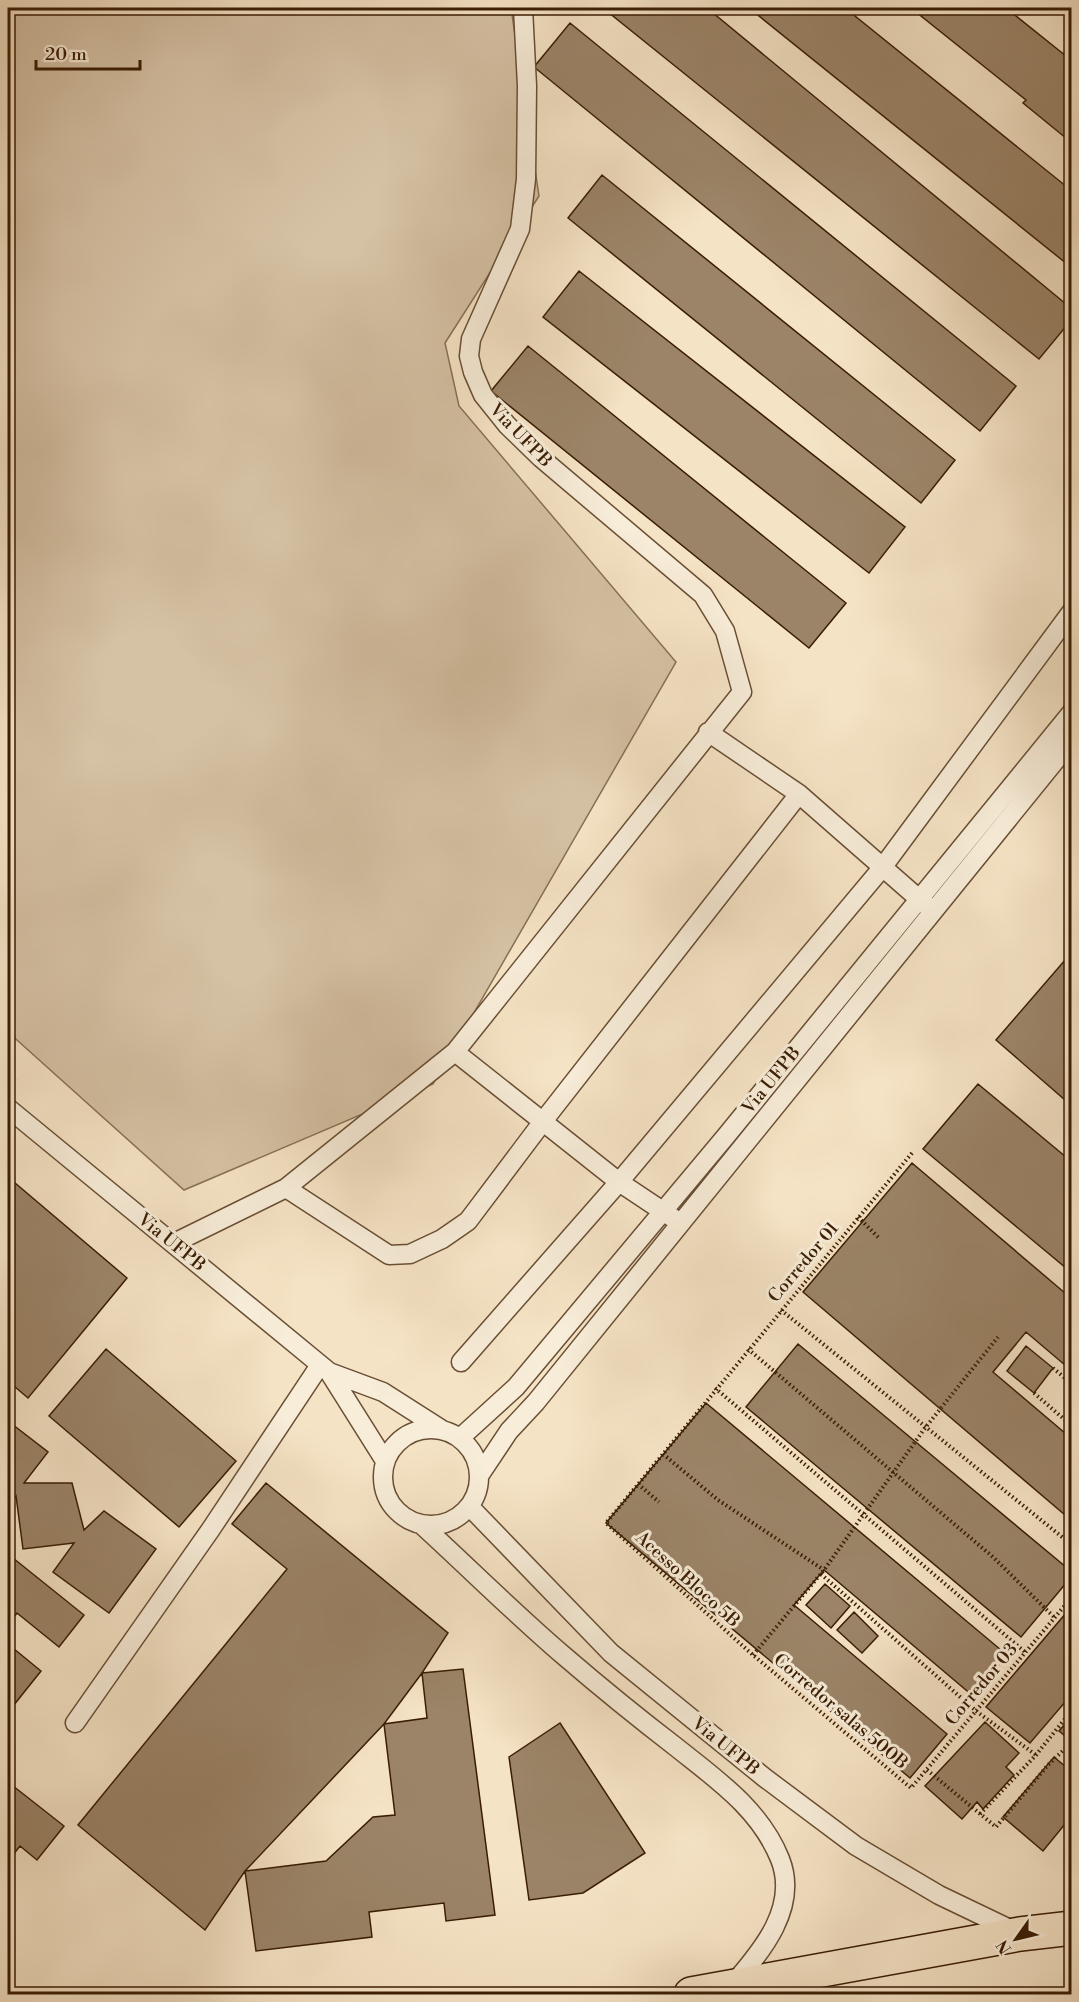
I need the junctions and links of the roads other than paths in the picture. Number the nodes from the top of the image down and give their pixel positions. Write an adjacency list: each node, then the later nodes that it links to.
1 (523, 8): 4 (lane, Via UFPB)
2 (1071, 611): 7 (lane)
3 (1071, 712): 8 (lane, Via UFPB)
4 (708, 732): 6 (lane); 10 (lane)
5 (1071, 740): 9 (lane, Via UFPB)
6 (799, 794): 7 (lane); 12 (lane)
7 (882, 868): 8 (lane); 13 (lane)
8 (918, 900): 9 (lane); 15 (lane, Via UFPB)
9 (933, 911): 16 (lane, Via UFPB)
10 (455, 1052): 12 (lane); 14 (lane)
11 (10, 1115): 17 (lane, Via UFPB)
12 (544, 1120): 13 (lane); 14 (lane)
13 (619, 1182): 15 (lane); 18 (lane)
14 (286, 1188): 17 (lane)
15 (664, 1210): 16 (lane); 21 (lane, Via UFPB)
16 (679, 1224): 23 (lane, Via UFPB)
17 (174, 1244): 19 (lane, Via UFPB)
18 (460, 1362)
19 (325, 1368): 20 (lane, Via UFPB); 22 (lane, Via UFPB); 26 (lane)
20 (442, 1430): 21 (lane, Via UFPB); 22 (lane, Via UFPB)
21 (460, 1438): 23 (lane)
22 (385, 1461): 25 (lane, Via UFPB)
23 (479, 1476): 24 (lane, Via UFPB)
24 (470, 1507): 25 (lane); 28 (lane, Via UFPB)
25 (422, 1525): 29 (lane, Via UFPB)
26 (75, 1723)
27 (1071, 1928): 28 (main road)
28 (1020, 1934): 29 (main road)
29 (730, 1987): 30 (main road)
30 (692, 1995)

